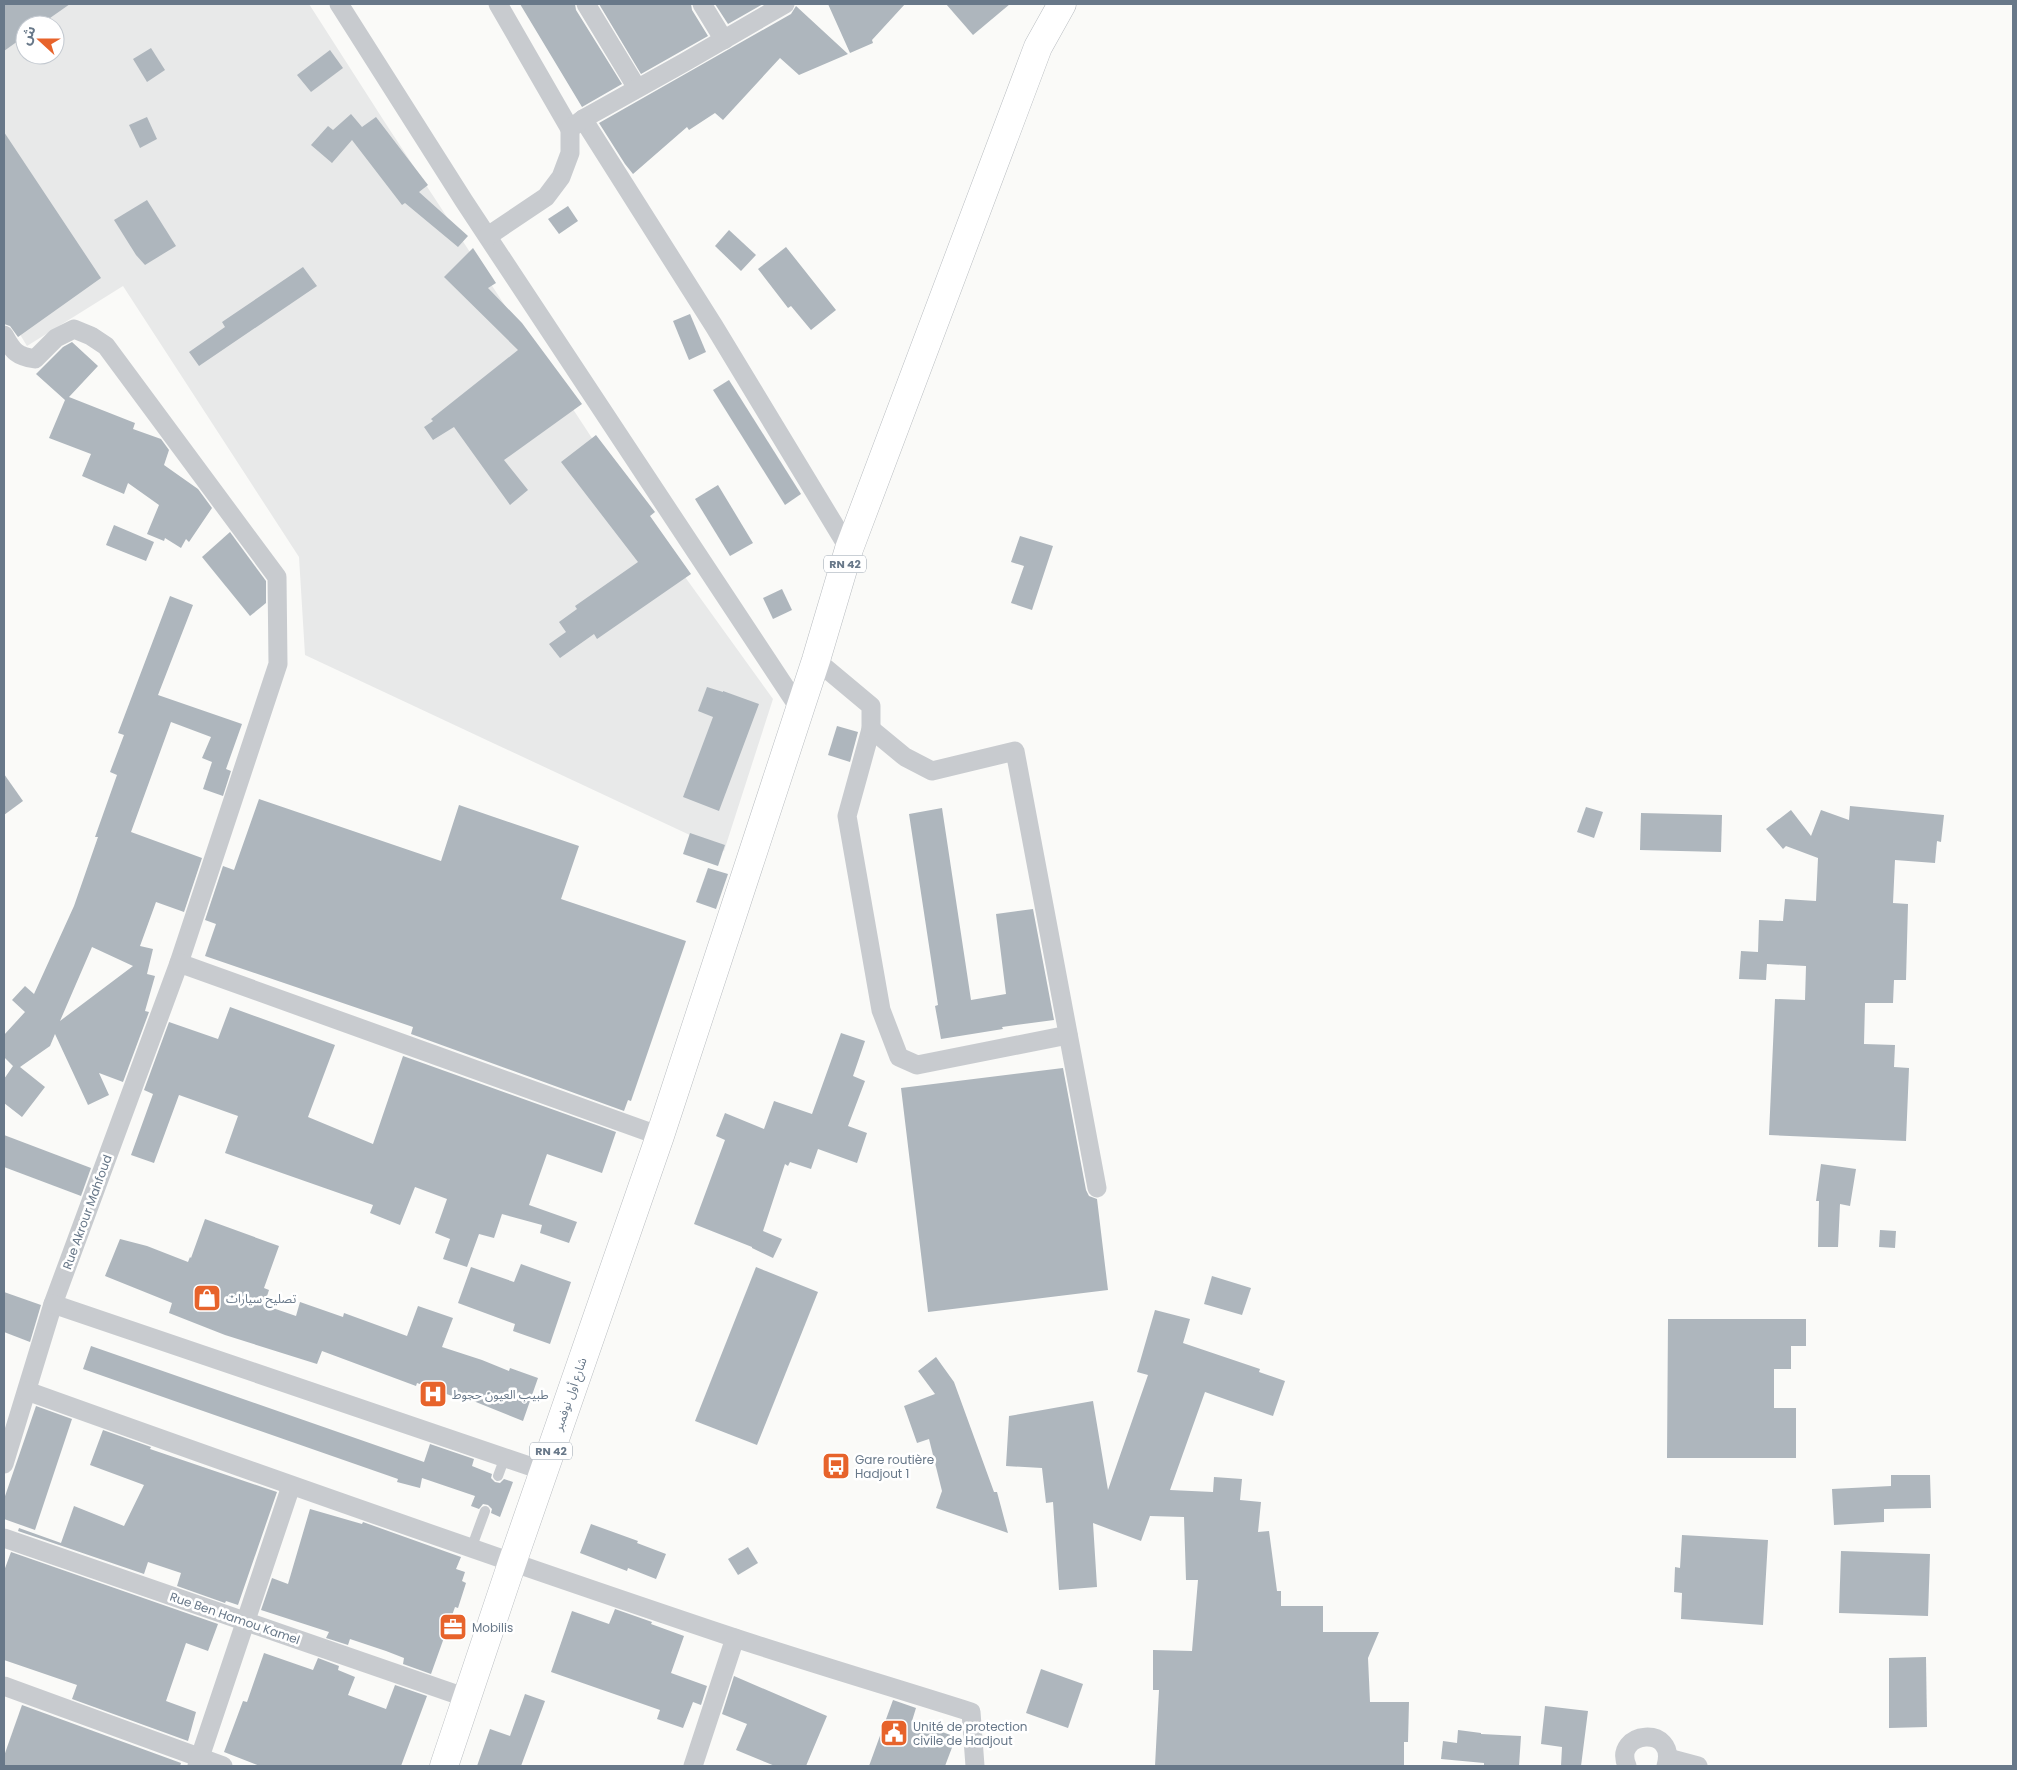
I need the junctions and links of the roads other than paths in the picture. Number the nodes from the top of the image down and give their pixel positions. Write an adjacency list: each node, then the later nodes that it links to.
1 (339, 4): 10 (street)
2 (498, 4): 9 (street)
3 (586, 4): 8 (street)
4 (702, 4): 7 (street)
5 (785, 4): 7 (street)
6 (1062, 4): 12 (main road, RN 42)
7 (724, 40): 8 (street)
8 (637, 88): 9 (street)
9 (577, 124): 10 (street); 12 (street)
10 (488, 236): 14 (street)
11 (4, 335): 16 (street, Rue Akrour Mahfoud)
12 (849, 549): 13 (main road, RN 42)
13 (816, 660): 14 (main road, RN 42); 15 (street)
14 (799, 708): 18 (main road, RN 42)
15 (872, 729): 17 (street); 17 (street)
16 (179, 963): 18 (street); 20 (street, Rue Akrour Mahfoud)
17 (1068, 1035): 19 (street)
18 (660, 1136): 25 (main road, شارع أول نوفمبر / RN 42)
19 (1097, 1188)
20 (53, 1304): 21 (street, Rue Akrour Mahfoud); 23 (street)
21 (27, 1391): 22 (street, Rue Akrour Mahfoud); 27 (street)
22 (6, 1442): 24 (street, Rue Akrour Mahfoud)
23 (505, 1458): 25 (street); 26 (lane)
24 (4, 1464)
25 (544, 1471): 31 (main road, شارع أول نوفمبر / RN 42)
26 (498, 1476)
27 (291, 1486): 30 (street); 32 (street)
28 (485, 1511): 30 (lane)
29 (4, 1538): 32 (street, Rue Ben Hamou Kamel)
30 (471, 1549): 31 (street)
31 (512, 1563): 33 (street); 35 (main road, شارع أول نوفمبر / RN 42)
32 (247, 1622): 35 (street, Rue Ben Hamou Kamel); 36 (street)
33 (735, 1638): 40 (street); 41 (street)
34 (4, 1686): 36 (street)
35 (467, 1698): 39 (main road, شارع أول نوفمبر / RN 42)
36 (198, 1762): 38 (street)
37 (1667, 1762): 42 (street); 43 (street)
38 (223, 1766)
39 (444, 1766)
40 (693, 1766)
41 (975, 1766)
42 (1627, 1766)
43 (1698, 1766)

